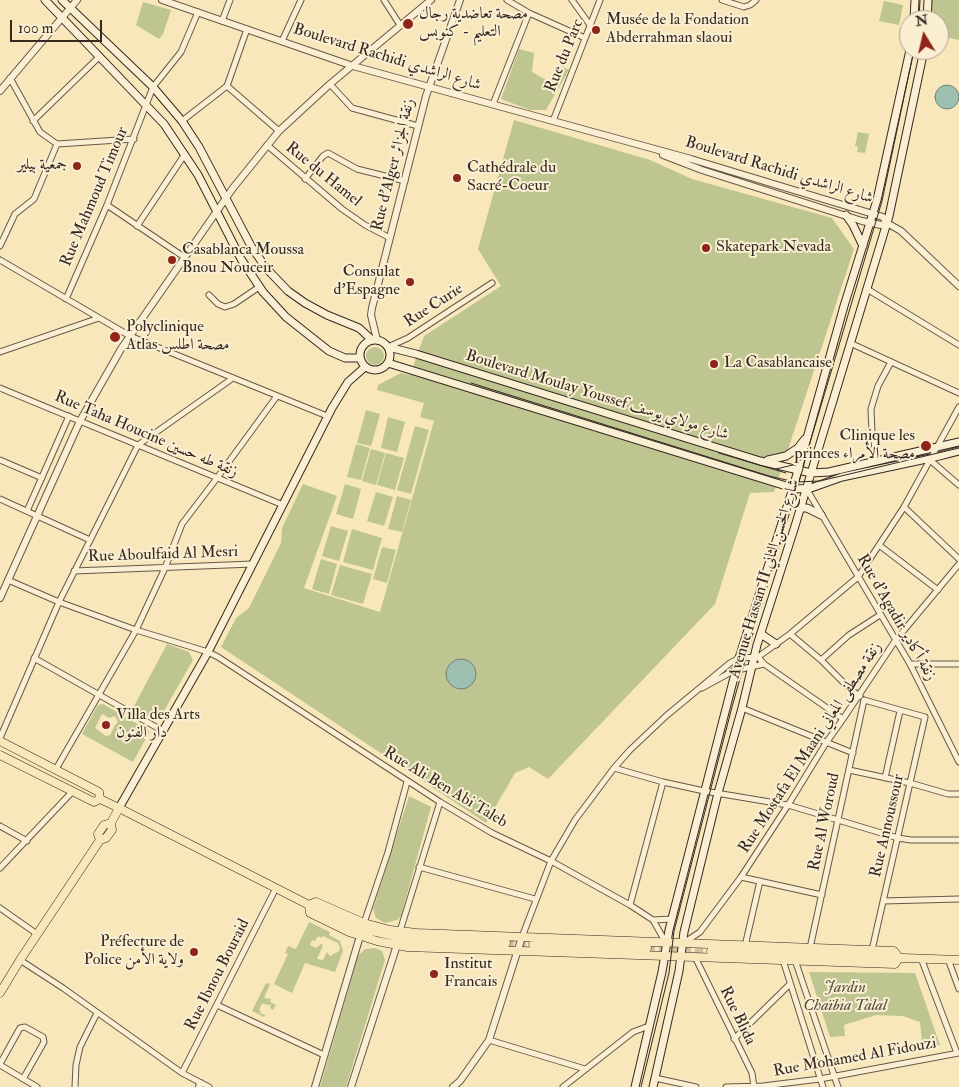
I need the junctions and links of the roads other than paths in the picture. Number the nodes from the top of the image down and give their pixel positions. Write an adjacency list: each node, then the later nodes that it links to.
1 (45, 0): 19 (main road)
2 (62, 0): 16 (main road)
3 (77, 0): 16 (street)
4 (162, 0): 15 (street, Boulevard Rachidi شارع الراشدي)
5 (230, 0): 20 (street)
6 (302, 0): 25 (street)
7 (384, 0): 21 (street)
8 (431, 0): 21 (street)
9 (460, 0): 33 (street, Rue d'Alger زنقة الجزائر)
10 (506, 0): 18 (street)
11 (572, 0): 22 (street)
12 (600, 0): 22 (street, Rue du Parc)
13 (722, 0): 14 (street)
14 (756, 0)
15 (176, 2): 17 (street, Boulevard Rachidi شارع الراشدي)
16 (69, 8): 19 (street); 34 (main road)
17 (198, 12): 20 (street, Boulevard Rachidi شارع الراشدي); 34 (street, Rue Mahmoud Timour)
18 (529, 13): 24 (street); 37 (street)
19 (61, 17): 26 (main road); 30 (street)
20 (222, 21): 23 (street, Boulevard Rachidi شارع الراشدي)
21 (400, 25): 29 (street)
22 (590, 25): 24 (street, Rue du Parc)
23 (247, 29): 25 (street, Boulevard Rachidi شارع الراشدي); 32 (street)
24 (585, 38): 38 (street, Rue du Parc)
25 (282, 41): 29 (street, Boulevard Rachidi شارع الراشدي)
26 (100, 56): 36 (main road); 39 (street)
27 (908, 60): 53 (main road, Avenue Hassan II شارع الحسن الثاني)
28 (922, 60): 56 (main road, Avenue Hassan II شارع الحسن الثاني)
29 (353, 66): 31 (street); 33 (street, Boulevard Rachidi شارع الراشدي)
30 (10, 78): 35 (street); 39 (street)
31 (330, 84): 41 (street); 42 (street)
32 (227, 86): 40 (street); 42 (street)
33 (429, 86): 37 (street, Boulevard Rachidi شارع الراشدي); 41 (street, Rue d'Alger زنقة الجزائر)
34 (153, 87): 36 (street, Rue Mahmoud Timour); 40 (main road)
35 (0, 91)
36 (146, 104): 43 (street, Rue Mahmoud Timour); 47 (main road)
37 (493, 104): 38 (street, Boulevard Rachidi شارع الراشدي)
38 (552, 120): 45 (street, Boulevard Rachidi شارع الراشدي)
39 (33, 121): 44 (street)
40 (182, 121): 50 (main road)
41 (418, 126): 49 (street, Rue d'Alger زنقة الجزائر)
42 (279, 131): 46 (street)
43 (134, 139): 44 (street); 51 (street, Rue Mahmoud Timour)
44 (57, 144): 59 (street)
45 (636, 144): 53 (street, Boulevard Rachidi شارع الراشدي); 54 (street, Boulevard Rachidi شارع الراشدي)
46 (267, 145): 48 (street, Rue du Hamel); 50 (street)
47 (185, 154): 52 (main road); 57 (street)
48 (305, 179): 49 (street); 58 (street, Rue du Hamel)
49 (405, 181): 58 (street, Rue d'Alger زنقة الجزائر)
50 (227, 198): 52 (street); 71 (main road)
51 (107, 205): 57 (street); 68 (street, Rue Mahmoud Timour)
52 (216, 211): 61 (street); 65 (main road)
53 (873, 214): 55 (main road, Avenue Hassan II شارع الحسن الثاني); 56 (street, Boulevard Rachidi شارع الراشدي)
54 (846, 215): 55 (street, Boulevard Rachidi شارع الراشدي); 60 (main road)
55 (870, 223): 56 (street, Boulevard Rachidi شارع الراشدي); 60 (main road, Avenue Hassan II شارع الحسن الثاني)
56 (887, 223): 64 (street); 66 (main road, Avenue Hassan II شارع الحسن الثاني)
57 (137, 226): 61 (street)
58 (390, 238): 71 (street, Rue d'Alger زنقة الجزائر)
59 (0, 246)
60 (863, 246): 88 (main road, Avenue Hassan II شارع الحسن الثاني)
61 (184, 257): 70 (street)
62 (0, 260): 68 (street)
63 (492, 283): 74 (street, Rue Curie)
64 (959, 286)
65 (259, 287): 67 (street); 76 (main road)
66 (868, 289): 72 (main road, Avenue Hassan II شارع الحسن الثاني); 73 (street)
67 (208, 294)
68 (66, 299): 69 (street)
69 (99, 318): 70 (street); 75 (street)
70 (130, 336): 80 (street); 87 (street)
71 (374, 340): 74 (main road); 76 (main road)
72 (850, 343): 77 (street); 98 (main road, Avenue Hassan II شارع الحسن الثاني)
73 (959, 345)
74 (388, 347): 78 (main road); 94 (main road, Boulevard Moulay Youssef شارع مولاي يوسف)
75 (0, 352)
76 (360, 358): 79 (main road)
77 (891, 362): 82 (street); 96 (street)
78 (388, 363): 79 (main road); 102 (main road, Boulevard Moulay Youssef شارع مولاي يوسف)
79 (365, 367): 86 (main road)
80 (233, 378): 83 (street); 90 (street)
81 (0, 388): 85 (street, Rue Taha Houcine زنقة طه حسين)
82 (959, 393)
83 (277, 396): 86 (street); 100 (street)
84 (959, 407): 91 (street)
85 (69, 416): 87 (street, Rue Taha Houcine زنقة طه حسين); 99 (street)
86 (327, 416): 105 (main road)
87 (80, 421): 90 (street, Rue Taha Houcine زنقة طه حسين); 110 (street)
88 (809, 430): 94 (main road); 97 (main road, Avenue Hassan II شارع الحسن الثاني)
89 (959, 442): 91 (main road, Boulevard Moulay Youssef شارع مولاي يوسف)
90 (138, 445): 100 (street, Rue Taha Houcine زنقة طه حسين); 111 (street)
91 (939, 445): 95 (street); 96 (main road, Boulevard Moulay Youssef شارع مولاي يوسف)
92 (959, 451): 95 (main road, Boulevard Moulay Youssef شارع مولاي يوسف)
93 (0, 460): 99 (street)
94 (760, 460): 97 (main road, Boulevard Moulay Youssef شارع مولاي يوسف)
95 (931, 460): 101 (street); 103 (main road, Boulevard Moulay Youssef شارع مولاي يوسف); 106 (street)
96 (878, 461): 98 (main road, Boulevard Moulay Youssef شارع مولاي يوسف)
97 (798, 470): 98 (main road, Boulevard Moulay Youssef شارع مولاي يوسف); 102 (main road, Avenue Hassan II شارع الحسن الثاني)
98 (811, 473): 103 (main road, Avenue Hassan II شارع الحسن الثاني)
99 (42, 478): 108 (street)
100 (218, 478): 105 (street, Rue Taha Houcine زنقة طه حسين); 116 (street)
101 (959, 485)
102 (793, 488): 103 (main road, Boulevard Moulay Youssef شارع مولاي يوسف); 133 (main road, Avenue Hassan II شارع الحسن الثاني)
103 (806, 488): 107 (main road, Avenue Hassan II شارع الحسن الثاني); 109 (street, Rue d'Agadir زنقة أكادير)
104 (0, 499): 108 (street)
105 (282, 505): 114 (main road)
106 (904, 507): 112 (street); 113 (street)
107 (800, 508): 109 (main road); 126 (main road, Avenue Hassan II شارع الحسن الثاني)
108 (28, 511): 110 (street)
109 (822, 515): 118 (street, Rue d'Agadir زنقة أكادير)
110 (36, 516): 111 (street); 119 (street)
111 (90, 540): 117 (street)
112 (879, 545): 118 (street); 121 (street)
113 (959, 559)
114 (252, 564): 116 (street, Rue Aboulfaid Al Mesri); 130 (main road)
115 (959, 564): 121 (street, Rue Mostafa El Maani زنقة مصطفى المعاني)
116 (165, 568): 117 (street, Rue Aboulfaid Al Mesri); 125 (street)
117 (74, 571): 123 (street)
118 (858, 577): 124 (street, Rue d'Agadir زنقة أكادير); 127 (street)
119 (8, 580): 120 (street); 123 (street, Rue Ali Ben Abi Taleb)
120 (2, 588): 122 (street)
121 (938, 590): 128 (street, Rue Mostafa El Maani زنقة مصطفى المعاني)
122 (0, 598)
123 (58, 602): 125 (street, Rue Ali Ben Abi Taleb); 132 (street)
124 (880, 615): 128 (street, Rue d'Agadir زنقة أكادير); 134 (street)
125 (136, 630): 130 (street, Rue Ali Ben Abi Taleb); 141 (street)
126 (760, 634): 129 (main road); 131 (main road, Avenue Hassan II شارع الحسن الثاني)
127 (790, 634): 129 (street); 134 (street)
128 (895, 641): 136 (street, Rue d'Agadir زنقة أكادير); 142 (street, Rue Mostafa El Maani زنقة مصطفى المعاني)
129 (776, 644): 131 (street)
130 (208, 652): 149 (main road); 159 (street, Rue Ali Ben Abi Taleb)
131 (756, 657): 133 (street); 135 (street); 138 (main road, Avenue Hassan II شارع الحسن الثاني)
132 (34, 658): 141 (street); 150 (street)
133 (739, 658): 139 (main road, Avenue Hassan II شارع الحسن الثاني); 140 (street)
134 (821, 660): 142 (street)
135 (764, 664): 138 (street); 148 (street)
136 (910, 664): 137 (street); 146 (street, Rue d'Agadir زنقة أكادير)
137 (959, 664)
138 (752, 666): 139 (street); 144 (main road, Avenue Hassan II شارع الحسن الثاني)
139 (736, 670): 140 (street); 162 (main road, Avenue Hassan II شارع الحسن الثاني)
140 (701, 688): 155 (street)
141 (98, 694): 149 (street); 156 (street)
142 (859, 695): 143 (street); 148 (street, Rue Mostafa El Maani زنقة مصطفى المعاني)
143 (864, 700): 145 (street); 152 (street, Rue Al Woroud)
144 (742, 708): 151 (street); 164 (main road, Avenue Hassan II شارع الحسن الثاني)
145 (900, 711): 147 (street); 158 (street)
146 (935, 713): 147 (street); 154 (street, Rue d'Agadir زنقة أكادير)
147 (925, 717): 161 (street, Rue Annoussour)
148 (843, 719): 151 (street, Rue Mostafa El Maani زنقة مصطفى المعاني)
149 (163, 731): 169 (main road)
150 (0, 740): 156 (main road)
151 (826, 743): 152 (street); 168 (street, Rue Mostafa El Maani زنقة مصطفى المعاني)
152 (853, 753): 157 (street, Rue Al Woroud)
153 (0, 755): 163 (main road)
154 (959, 762)
155 (614, 768): 160 (street); 175 (street)
156 (56, 769): 166 (main road)
157 (849, 770): 158 (street); 170 (street, Rue Al Woroud)
158 (885, 778): 161 (street)
159 (407, 782): 167 (street, Rue Ali Ben Abi Taleb); 190 (street)
160 (663, 782): 162 (street); 185 (street)
161 (910, 783): 165 (street); 172 (street, Rue Annoussour)
162 (704, 791): 164 (street); 188 (main road, Avenue Hassan II شارع الحسن الثاني)
163 (72, 792): 166 (main road); 174 (street)
164 (718, 793): 168 (street); 198 (main road, Avenue Hassan II شارع الحسن الثاني)
165 (959, 794)
166 (100, 799): 169 (main road)
167 (440, 802): 175 (street, Rue Ali Ben Abi Taleb); 176 (street)
168 (788, 805): 170 (street); 178 (street, Rue Mostafa El Maani زنقة مصطفى المعاني)
169 (119, 808): 180 (main road); 192 (main road)
170 (838, 820): 172 (street); 181 (street, Rue Al Woroud)
171 (0, 826): 174 (street)
172 (898, 838): 173 (street); 184 (street, Rue Annoussour)
173 (959, 840)
174 (26, 841): 177 (street)
175 (551, 861): 182 (street); 185 (street, Rue Ali Ben Abi Taleb)
176 (419, 866): 182 (street); 191 (street)
177 (0, 868)
178 (741, 877): 179 (street); 198 (street, Rue Mostafa El Maani زنقة مصطفى المعاني)
179 (760, 881): 181 (street); 200 (street)
180 (276, 888): 186 (main road); 219 (street, Rue Ibnou Bouraid)
181 (822, 895): 202 (street, Rue Al Woroud)
182 (535, 899): 194 (street)
183 (959, 899): 184 (street)
184 (883, 901): 204 (street, Rue Annoussour)
185 (630, 905): 189 (street, Rue Ali Ben Abi Taleb)
186 (309, 906): 190 (main road); 193 (main road); 195 (main road)
187 (0, 908): 192 (street)
188 (672, 919): 189 (street); 196 (main road, Avenue Hassan II شارع الحسن الثاني)
189 (653, 920): 196 (street, Rue Ali Ben Abi Taleb)
190 (364, 923): 191 (main road)
191 (400, 931): 194 (main road)
192 (37, 934): 212 (main road)
193 (360, 936): 199 (main road); 225 (street)
194 (522, 937): 196 (main road); 203 (street)
195 (506, 943)
196 (666, 943): 198 (main road); 206 (main road, Avenue Hassan II شارع الحسن الثاني)
197 (533, 944): 201 (main road)
198 (683, 944): 200 (main road); 207 (main road, Avenue Hassan II شارع الحسن الثاني)
199 (397, 945): 203 (main road); 240 (street)
200 (745, 946): 202 (main road)
201 (647, 948)
202 (810, 948): 204 (main road)
203 (518, 950): 206 (main road); 223 (street)
204 (872, 950): 209 (main road)
205 (711, 951): 209 (main road)
206 (664, 956): 207 (main road); 221 (main road, Avenue Hassan II شارع الحسن الثاني)
207 (681, 956): 208 (main road); 230 (main road, Avenue Hassan II شارع الحسن الثاني)
208 (695, 957): 213 (main road); 222 (street, Rue Blida)
209 (900, 958): 210 (main road); 214 (main road)
210 (921, 958): 211 (main road); 224 (street)
211 (948, 959): 215 (main road); 218 (street)
212 (20, 960): 217 (main road); 220 (street)
213 (782, 960): 214 (main road); 216 (street)
214 (796, 960): 229 (street)
215 (959, 960)
216 (790, 984): 222 (street); 232 (street)
217 (1, 988)
218 (959, 989)
219 (217, 1005): 225 (street); 228 (street, Rue Ibnou Bouraid)
220 (97, 1013): 228 (street); 237 (street)
221 (649, 1026): 227 (street); 243 (main road, Avenue Hassan II شارع الحسن الثاني)
222 (734, 1039): 234 (street, Rue Blida)
223 (489, 1040): 227 (street); 241 (street)
224 (958, 1053): 229 (street, Rue Mohamed Al Fidouzi)
225 (324, 1055): 239 (street)
226 (0, 1065): 231 (street); 231 (street)
227 (586, 1069): 242 (street)
228 (182, 1073): 233 (street)
229 (835, 1076): 232 (street, Rue Mohamed Al Fidouzi); 248 (street)
230 (655, 1078): 244 (main road, Avenue Hassan II شارع الحسن الثاني); 245 (street)
231 (23, 1079): 236 (street)
232 (820, 1079): 235 (street, Rue Mohamed Al Fidouzi); 247 (street)
233 (199, 1085): 238 (street)
234 (754, 1086): 235 (street, Rue Mohamed Al Fidouzi); 246 (street, Rue Mohamed Al Fidouzi)
235 (763, 1086)
236 (37, 1087)
237 (75, 1087)
238 (209, 1087)
239 (315, 1087)
240 (351, 1087)
241 (453, 1087)
242 (563, 1087)
243 (635, 1087)
244 (653, 1087)
245 (696, 1087)
246 (726, 1087)
247 (823, 1087)
248 (838, 1087)

